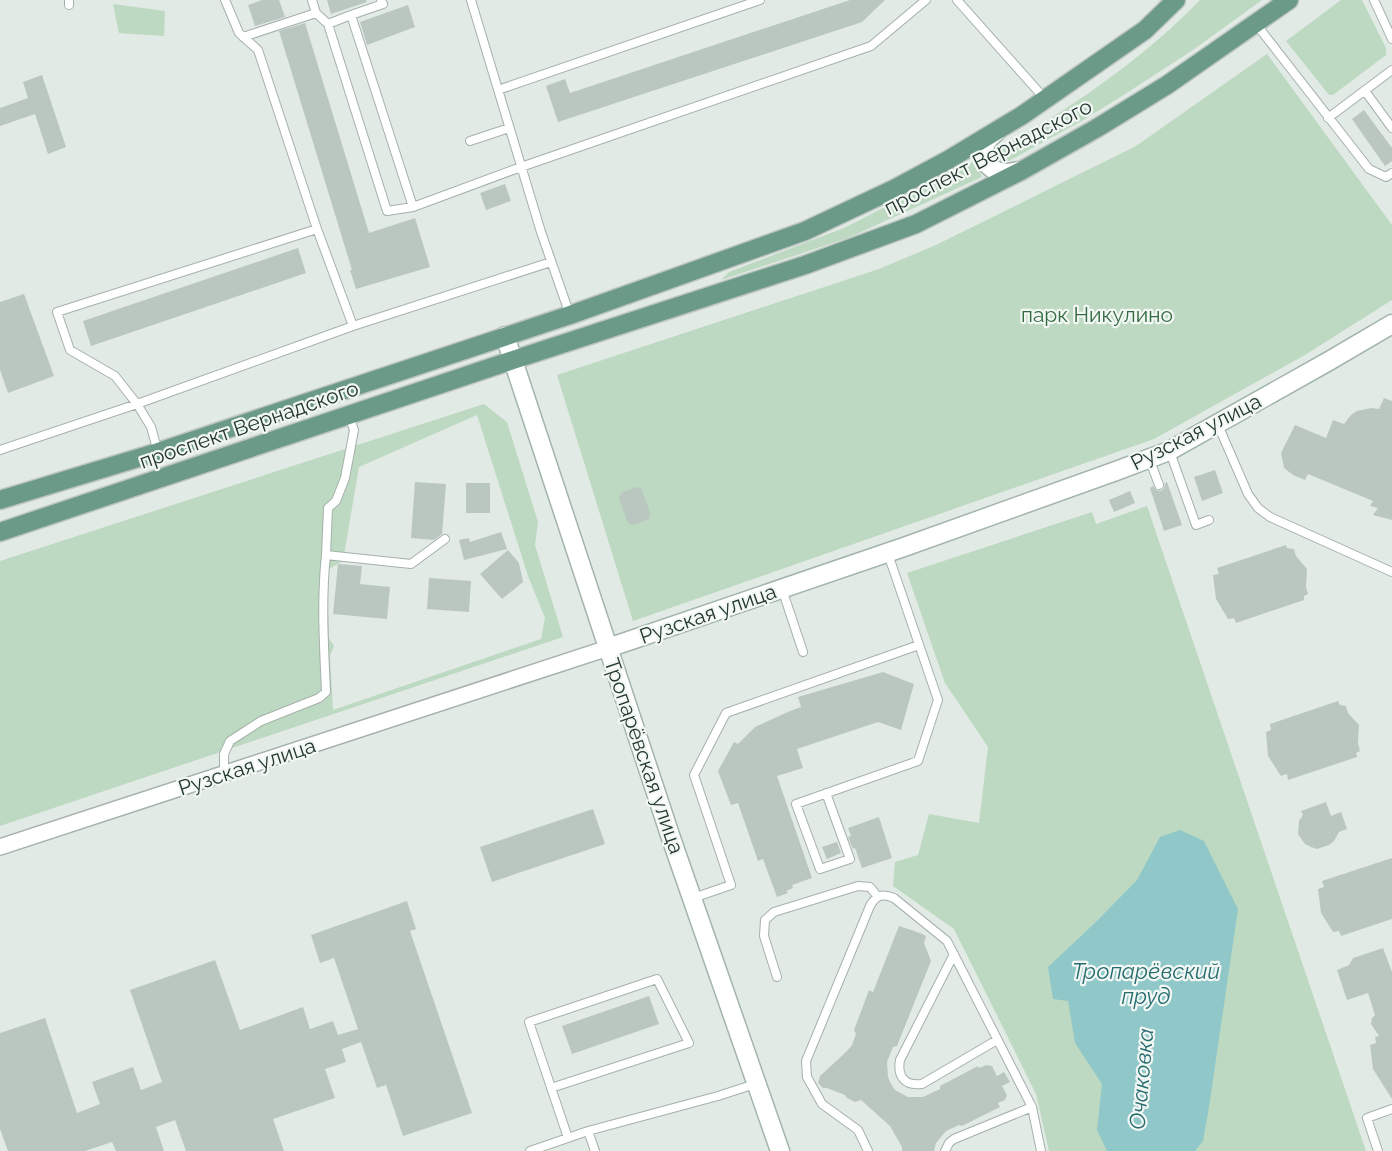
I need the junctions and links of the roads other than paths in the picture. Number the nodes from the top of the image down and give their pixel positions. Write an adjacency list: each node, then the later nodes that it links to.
1 (225, 0): 15 (lane)
2 (312, 0): 11 (lane)
3 (381, 0): 12 (lane)
4 (471, 0): 18 (lane)
5 (760, 0): 18 (lane)
6 (926, 0): 26 (lane)
7 (957, 0): 20 (lane)
8 (1176, 0): 20 (main road, проспект Вернадского)
9 (1289, 0): 13 (main road, проспект Вернадского)
10 (1374, 0): 16 (lane)
11 (316, 13): 14 (lane); 15 (lane)
12 (351, 15): 14 (lane); 29 (lane)
13 (1256, 23): 21 (lane); 27 (main road, проспект Вернадского)
14 (327, 24): 29 (lane)
15 (243, 37): 30 (lane)
16 (1392, 39)
17 (1392, 70): 19 (lane)
18 (498, 90): 22 (lane)
19 (1365, 91): 21 (lane); 23 (lane)
20 (1045, 99): 24 (main road, проспект Вернадского)
21 (1328, 118): 28 (lane)
22 (509, 128): 25 (lane); 26 (lane)
23 (1392, 128)
24 (997, 130): 27 (street); 32 (main road, проспект Вернадского)
25 (470, 141)
26 (521, 167): 29 (lane); 31 (lane)
27 (1021, 171): 36 (main road, проспект Вернадского)
28 (1392, 172)
29 (413, 207)
30 (317, 229): 34 (lane); 37 (lane)
31 (551, 262): 32 (lane); 34 (lane)
32 (570, 315): 35 (main road, проспект Вернадского)
33 (1392, 324): 39 (street, Рузская улица)
34 (353, 327): 37 (lane)
35 (505, 336): 36 (street); 42 (main road, проспект Вернадского)
36 (513, 360): 38 (main road, проспект Вернадского); 54 (street, Тропарёвская улица)
37 (137, 404): 40 (lane); 42 (lane)
38 (348, 415): 47 (main road, проспект Вернадского); 50 (lane)
39 (1218, 424): 41 (street, Рузская улица); 51 (lane)
40 (0, 450)
41 (1169, 451): 43 (street, Рузская улица); 46 (lane)
42 (158, 452): 45 (main road, проспект Вернадского)
43 (1149, 458): 44 (lane); 49 (street, Рузская улица)
44 (1159, 484)
45 (0, 500)
46 (1209, 520)
47 (0, 532)
48 (445, 539): 50 (lane)
49 (887, 553): 52 (street, Рузская улица); 53 (lane)
50 (326, 555): 56 (lane)
51 (1392, 572)
52 (782, 589): 54 (street, Рузская улица); 55 (lane)
53 (919, 645): 57 (lane); 60 (lane)
54 (608, 648): 56 (street, Рузская улица); 60 (street, Тропарёвская улица)
55 (803, 652)
56 (224, 774): 58 (street, Рузская улица)
57 (826, 794): 57 (lane)
58 (0, 847)
59 (878, 897): 61 (lane); 62 (lane); 73 (lane)
60 (693, 898): 64 (street, Тропарёвская улица)
61 (954, 954): 63 (lane); 63 (lane)
62 (777, 977)
63 (997, 1040): 66 (lane)
64 (756, 1083): 68 (lane); 72 (street, Тропарёвская улица)
65 (551, 1088): 65 (lane); 69 (lane)
66 (1032, 1107): 74 (lane); 75 (lane)
67 (1392, 1109): 76 (lane)
68 (588, 1131): 69 (lane); 71 (lane)
69 (568, 1138): 70 (lane)
70 (530, 1151)
71 (595, 1151)
72 (780, 1151)
73 (868, 1151)
74 (945, 1151)
75 (1041, 1151)
76 (1378, 1151)

